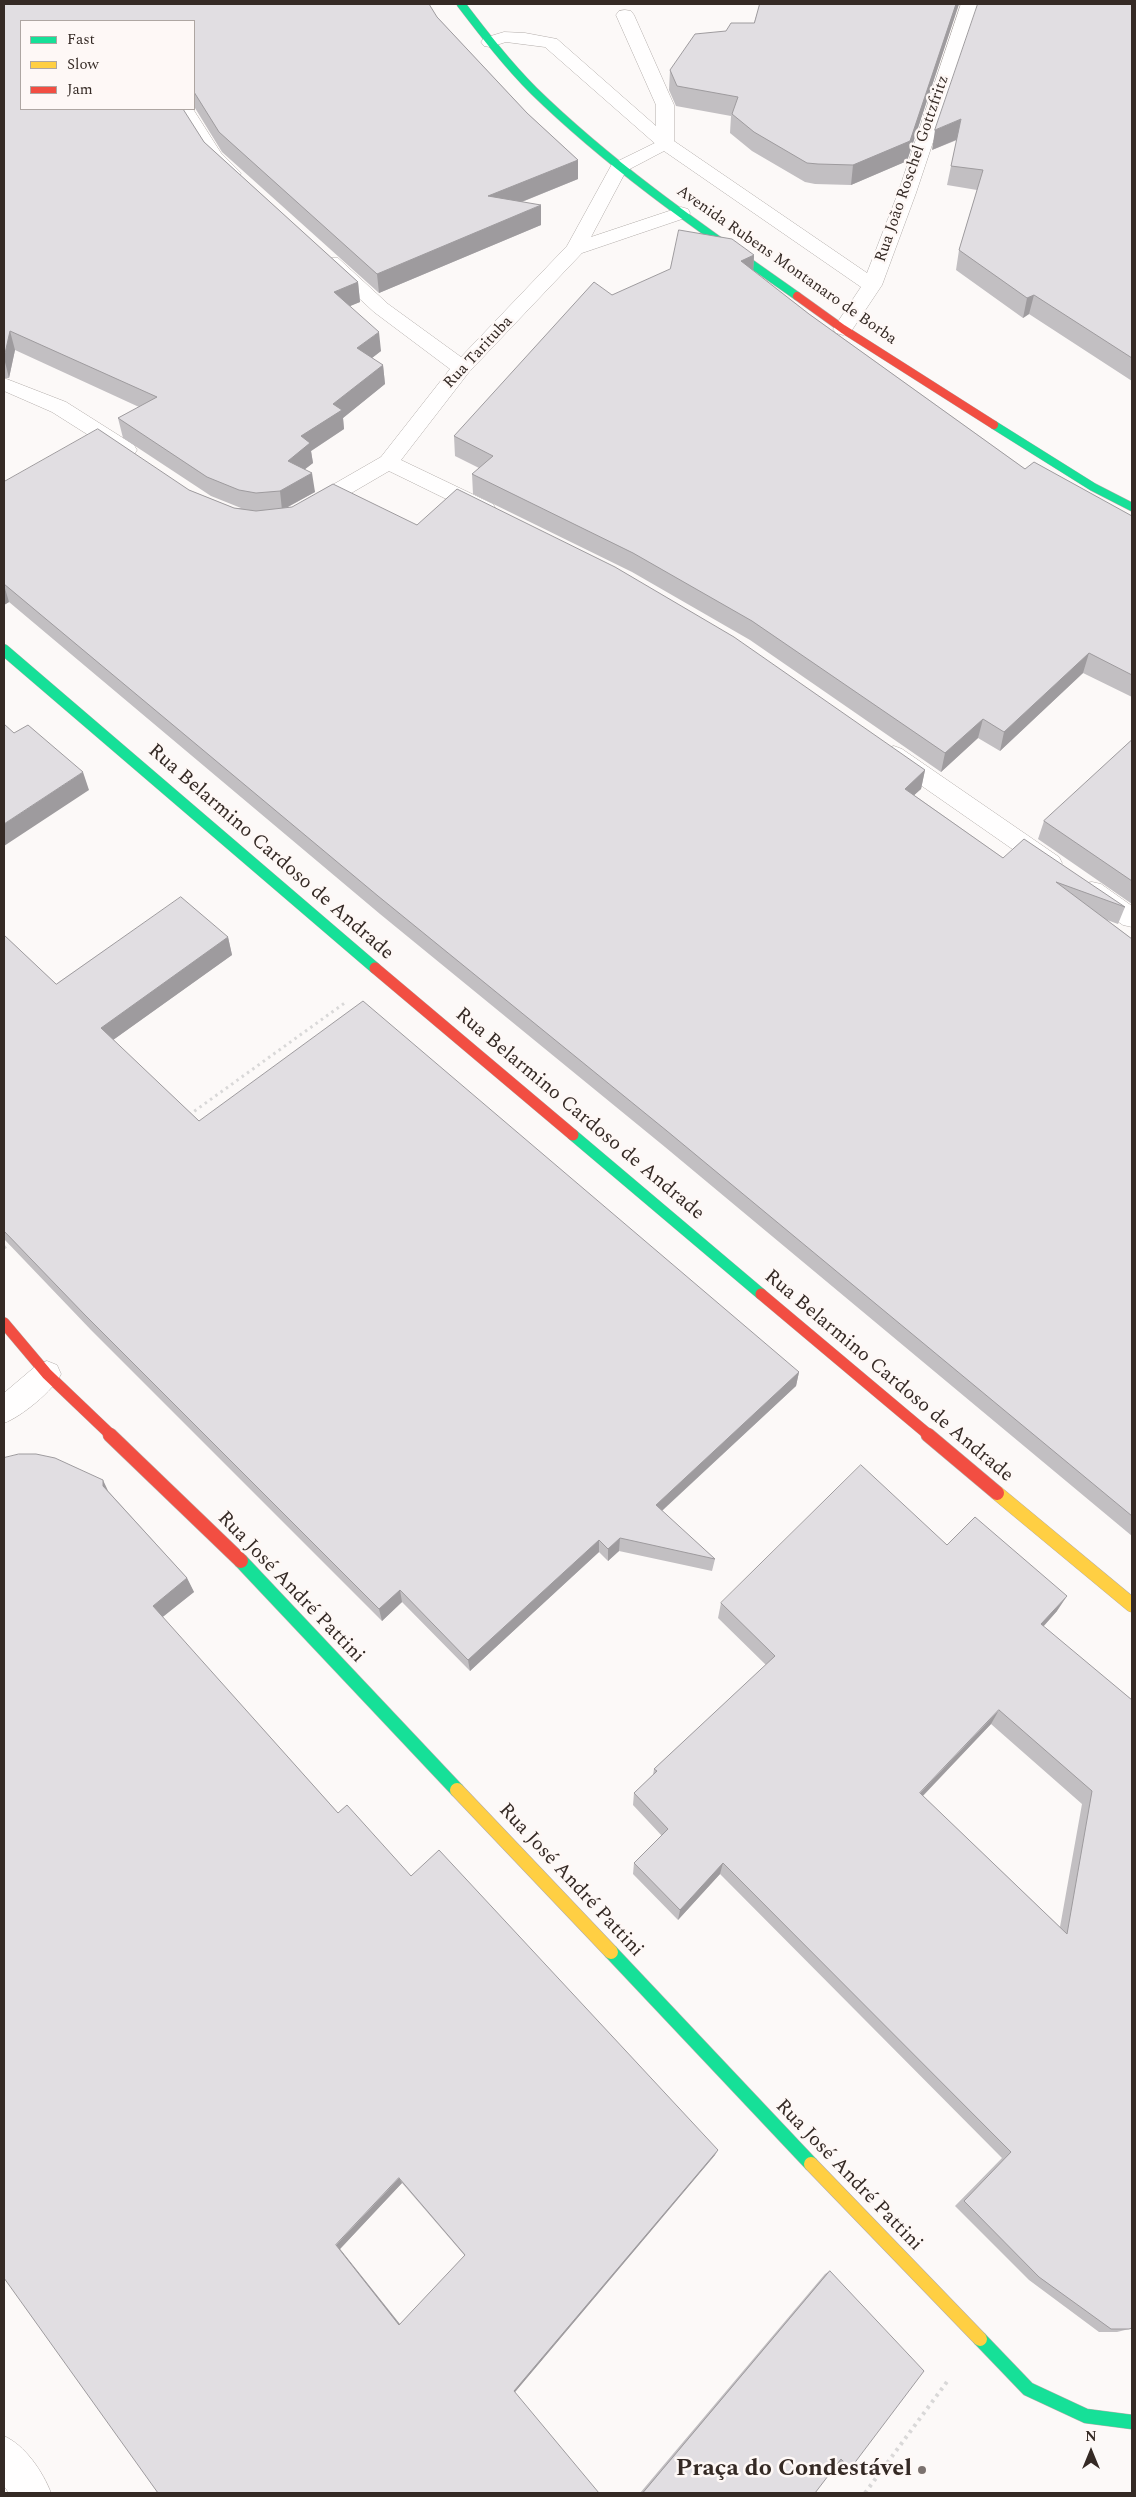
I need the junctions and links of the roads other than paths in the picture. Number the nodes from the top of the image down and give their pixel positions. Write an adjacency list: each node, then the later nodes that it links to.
1 (461, 4): 4 (street, Avenida Rubens Montanaro de Borba)
2 (970, 4): 12 (street, Rua João Roschel Gottzfritz)
3 (625, 15): 6 (street)
4 (490, 42): 6 (street); 7 (street, Avenida Rubens Montanaro de Borba)
5 (185, 110): 8 (street)
6 (665, 143): 7 (street); 12 (street)
7 (618, 168): 9 (street, Avenida Rubens Montanaro de Borba); 11 (street, Rua Tarituba)
8 (243, 182)
9 (681, 213): 11 (street, Rua Tarituba); 13 (street, Avenida Rubens Montanaro de Borba)
10 (316, 248): 14 (street)
11 (575, 249): 14 (street, Rua Tarituba)
12 (872, 284): 13 (street, Rua João Roschel Gottzfritz)
13 (843, 329): 18 (street, Avenida Rubens Montanaro de Borba)
14 (462, 368): 16 (street, Rua Tarituba)
15 (4, 384): 17 (street)
16 (388, 462): 19 (street); 20 (street)
17 (145, 463)
18 (1132, 507)
19 (503, 518)
20 (287, 519)
21 (4, 650): 27 (street, Rua Belarmino Cardoso de Andrade)
22 (878, 743): 23 (street)
23 (1132, 918)
24 (4, 1323): 25 (street, Rua José André Pattini)
25 (48, 1374): 26 (street); 28 (street, Rua José André Pattini)
26 (4, 1410)
27 (1132, 1606)
28 (1132, 2422)
29 (4, 2455): 30 (street)
30 (32, 2493)

